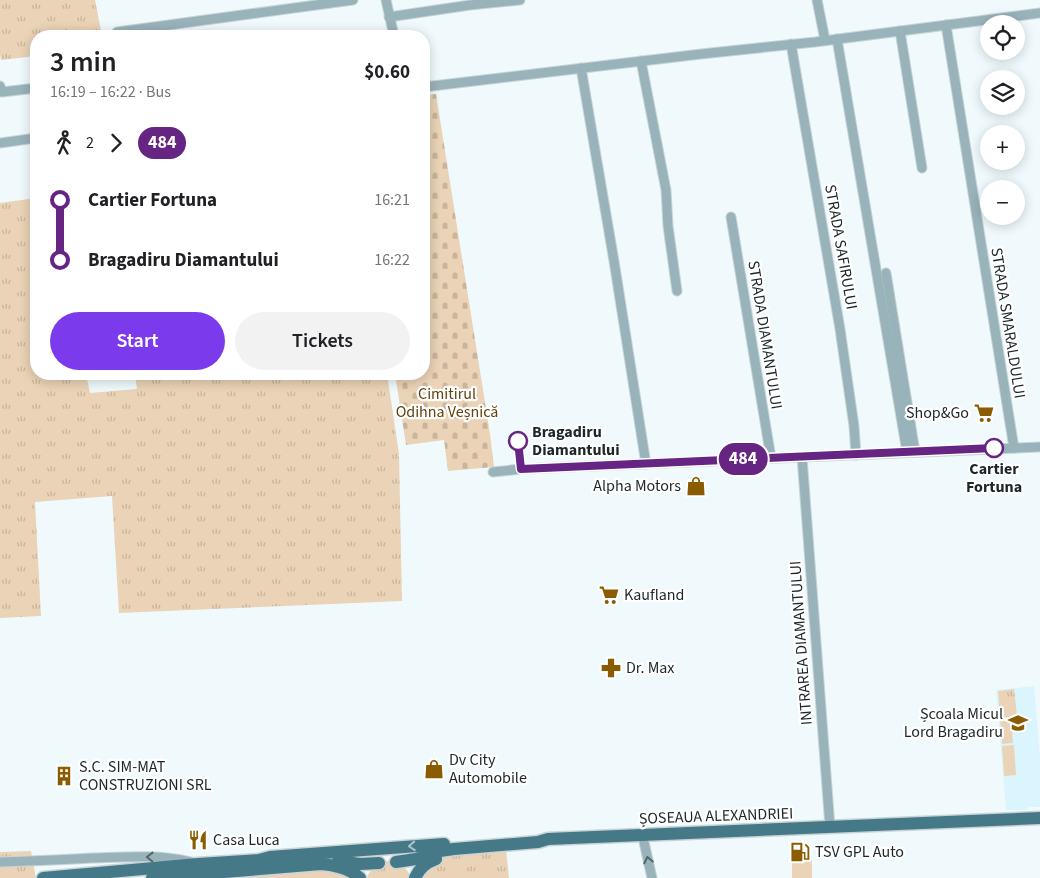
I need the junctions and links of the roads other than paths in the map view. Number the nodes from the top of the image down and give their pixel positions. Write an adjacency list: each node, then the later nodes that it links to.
1 (353, 0): 8 (street)
2 (386, 0): 6 (street)
3 (520, 0): 6 (street)
4 (817, 0): 12 (street)
5 (1040, 13): 7 (street)
6 (389, 17): 9 (street)
7 (946, 25): 10 (street); 26 (street, STRADA SMARALDULUI)
8 (132, 30)
9 (392, 30)
10 (900, 31): 11 (street); 21 (street)
11 (837, 39): 12 (street); 27 (street)
12 (825, 40): 13 (street)
13 (791, 44): 14 (street); 28 (street, STRADA SAFIRULUI)
14 (641, 61): 15 (street); 24 (street)
15 (581, 68): 17 (street); 31 (street)
16 (0, 86): 18 (street)
17 (430, 86)
18 (30, 89)
19 (30, 139): 20 (street)
20 (0, 143)
21 (922, 168)
22 (731, 217): 30 (street, STRADA DIAMANTULUI)
23 (886, 272): 27 (street)
24 (677, 291)
25 (1040, 447): 26 (street)
26 (1014, 448): 27 (street)
27 (911, 452): 28 (street)
28 (856, 455): 29 (street)
29 (802, 457): 30 (street); 35 (street, INTRAREA DIAMANTULUI)
30 (771, 458): 31 (street)
31 (646, 464): 32 (street)
32 (493, 472)
33 (1040, 818): 35 (main road, ȘOSEAUA ALEXANDRIEI)
34 (1040, 826): 37 (main road, ȘOSEAUA ALEXANDRIEI)
35 (830, 827): 36 (main road, ȘOSEAUA ALEXANDRIEI)
36 (548, 839): 38 (main road, one-way to 38); 40 (main road, ȘOSEAUA ALEXANDRIEI)
37 (644, 842): 50 (main road, ȘOSEAUA ALEXANDRIEI); 51 (street, one-way to 37)
38 (258, 860): 41 (main road); 42 (main road)
39 (0, 862): 42 (street, one-way to 39)
40 (396, 862): 41 (main road, ȘOSEAUA ALEXANDRIEI); 49 (main road)
41 (379, 863): 48 (main road)
42 (198, 864): 44 (main road)
43 (244, 873): 45 (main road); 46 (street); 47 (main road)
44 (43, 878)
45 (152, 878)
46 (214, 878)
47 (360, 878)
48 (366, 878)
49 (411, 878)
50 (415, 878)
51 (652, 878)

